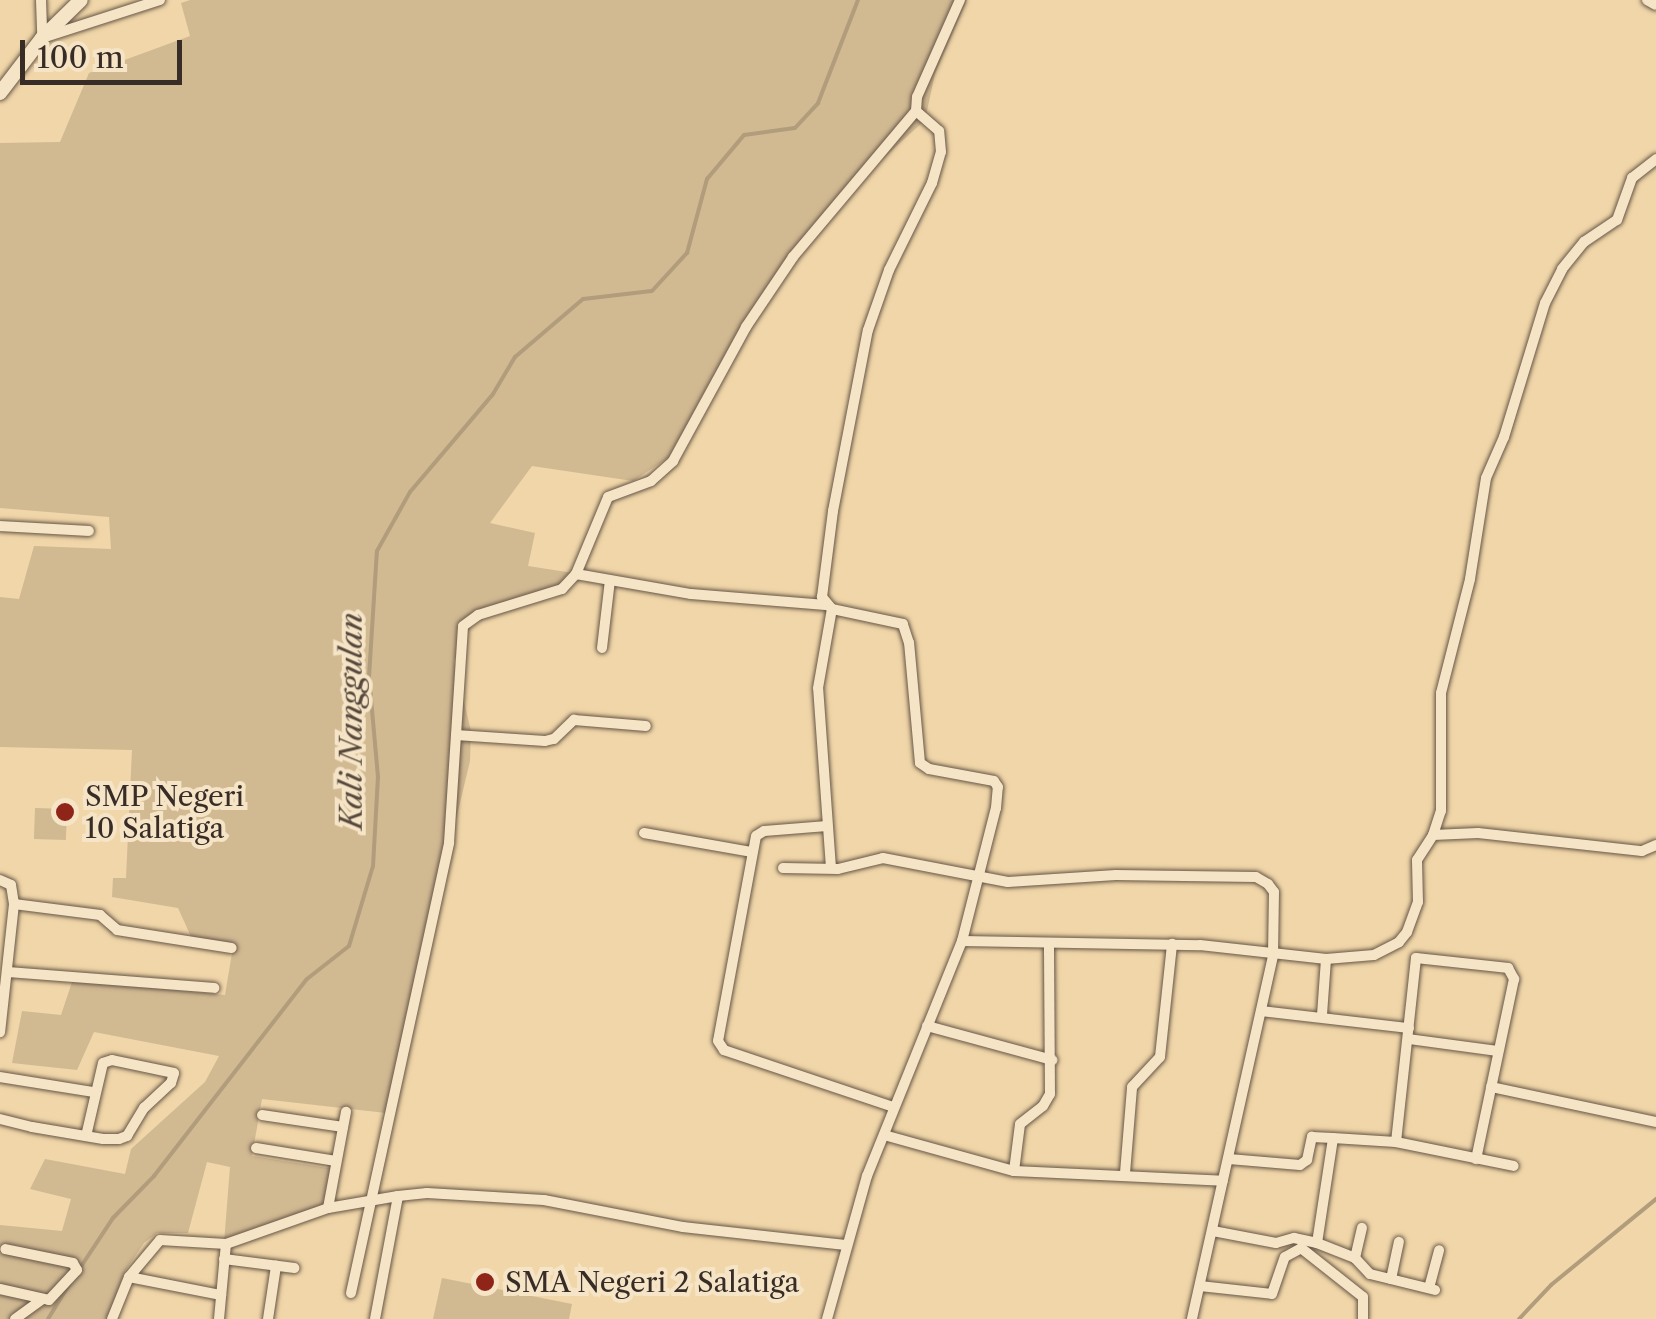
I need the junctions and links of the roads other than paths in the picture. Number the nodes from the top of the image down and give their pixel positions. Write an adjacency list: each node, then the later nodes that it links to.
1 (41, 0): 7 (street)
2 (80, 0): 7 (street)
3 (160, 0): 7 (street)
4 (960, 0): 9 (street)
5 (1647, 0): 6 (street)
6 (1656, 4)
7 (42, 38): 8 (street)
8 (0, 93)
9 (916, 111): 13 (street); 15 (street)
10 (1656, 160): 21 (street)
11 (0, 526): 12 (street)
12 (89, 531)
13 (576, 574): 14 (street); 18 (street)
14 (610, 580): 15 (street); 16 (street)
15 (829, 607): 19 (street); 26 (street)
16 (602, 648)
17 (646, 726): 18 (street)
18 (456, 735): 68 (street)
19 (827, 826): 23 (street); 25 (street)
20 (644, 833): 23 (street)
21 (1433, 835): 22 (street); 30 (street)
22 (1656, 845)
23 (752, 852): 49 (street)
24 (782, 868): 25 (street)
25 (830, 868): 26 (street)
26 (978, 879): 29 (street); 34 (street)
27 (0, 880): 28 (street)
28 (14, 904): 33 (street); 37 (street)
29 (962, 941): 31 (street); 41 (street)
30 (1399, 942): 35 (street); 36 (street)
31 (1049, 944): 32 (street); 45 (street)
32 (1172, 944): 34 (street); 65 (street)
33 (232, 948)
34 (1273, 956): 36 (street); 39 (street)
35 (1416, 958): 43 (street); 44 (street)
36 (1326, 959): 40 (street)
37 (8, 972): 38 (street); 42 (street)
38 (214, 988)
39 (1261, 1011): 40 (street); 60 (street)
40 (1322, 1015): 43 (street)
41 (927, 1026): 45 (street); 49 (street)
42 (0, 1032)
43 (1409, 1033): 44 (street); 58 (street)
44 (1498, 1051): 47 (street)
45 (1052, 1060): 64 (street)
46 (0, 1077): 48 (street)
47 (1491, 1087): 53 (street); 61 (street)
48 (94, 1092): 56 (street); 56 (street)
49 (892, 1107): 55 (street)
50 (346, 1112): 54 (street)
51 (262, 1115): 54 (street)
52 (0, 1119): 56 (street)
53 (1656, 1122)
54 (344, 1127): 62 (street)
55 (884, 1134): 64 (street); 75 (street)
56 (86, 1136)
57 (1333, 1138): 58 (street); 60 (street); 73 (street)
58 (1396, 1142): 61 (street)
59 (256, 1148): 62 (street)
60 (1228, 1159): 66 (street)
61 (1476, 1159): 63 (street)
62 (336, 1161): 69 (street)
63 (1514, 1166)
64 (1014, 1170): 65 (street)
65 (1124, 1173): 66 (street)
66 (1223, 1181): 71 (street)
67 (398, 1196): 68 (street); 75 (street); 93 (street)
68 (369, 1200): 69 (street); 86 (street)
69 (328, 1208): 74 (street)
70 (1362, 1228): 78 (street)
71 (1212, 1232): 73 (street); 84 (street)
72 (1399, 1242): 83 (street)
73 (1317, 1243): 78 (street)
74 (226, 1244): 79 (street); 82 (street)
75 (845, 1245): 94 (street)
76 (5, 1249): 88 (street)
77 (1439, 1250): 83 (street)
78 (1356, 1258): 83 (street)
79 (224, 1259): 80 (street); 87 (street)
80 (276, 1266): 81 (street); 92 (street)
81 (294, 1268)
82 (128, 1278): 87 (street); 90 (street)
83 (1391, 1279)
84 (1200, 1286): 95 (street); 96 (street)
85 (0, 1289): 88 (street)
86 (351, 1292)
87 (221, 1295): 91 (street)
88 (41, 1300): 89 (street)
89 (15, 1319)
90 (112, 1319)
91 (219, 1319)
92 (268, 1319)
93 (375, 1319)
94 (826, 1319)
95 (1192, 1319)
96 (1363, 1319)

